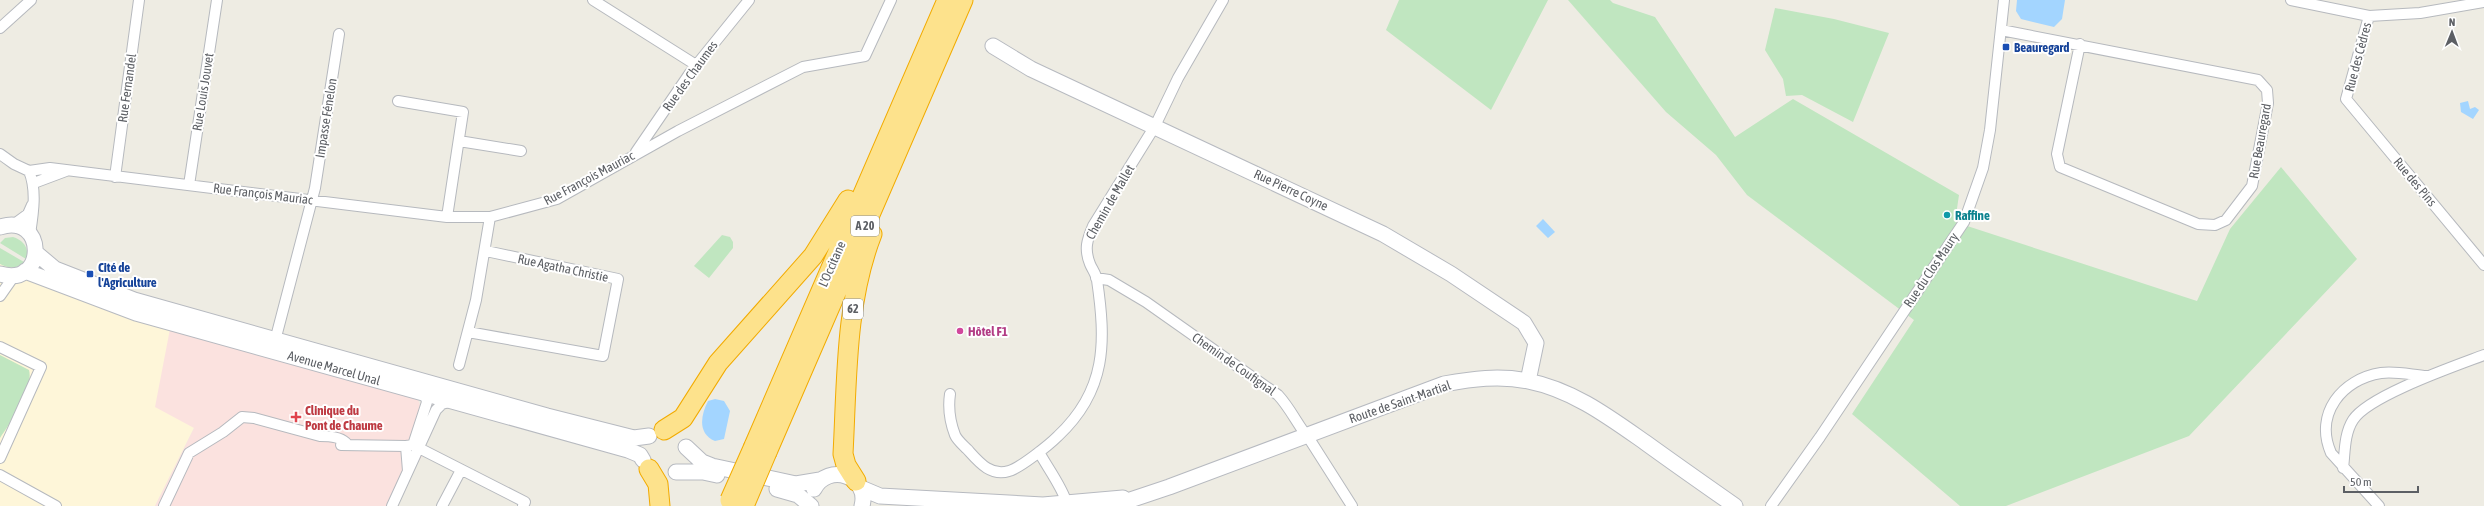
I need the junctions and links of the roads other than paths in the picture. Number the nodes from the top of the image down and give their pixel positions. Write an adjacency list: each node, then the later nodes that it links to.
1 (31, 0): 14 (street)
2 (139, 0): 30 (street, Rue Fernandel)
3 (217, 0): 32 (street, Rue Louis Jouvet)
4 (592, 0): 19 (street)
5 (749, 0): 19 (street, Rue des Chaumes)
6 (891, 0): 27 (street, Rue François Mauriac)
7 (947, 0): 23 (highway, L'Occitane / A 20)
8 (963, 0): 23 (highway, L'Occitane / A 20)
9 (1223, 0): 22 (street, Chemin de Mallet)
10 (2004, 0): 15 (street, Rue du Clos Maury)
11 (2291, 0): 13 (street)
12 (2484, 2): 13 (street)
13 (2369, 16): 20 (street, Rue des Cèdres)
14 (2, 22)
15 (2001, 30): 17 (street, Rue Beauregard); 86 (street, Rue du Clos Maury)
16 (339, 34): 33 (street, Impasse Fénelon)
17 (2080, 44): 17 (street, Rue Beauregard)
18 (993, 46): 22 (main road, Rue Pierre Coyne)
19 (696, 65): 27 (street, Rue des Chaumes)
20 (2346, 99): 41 (street, Rue des Pins)
21 (398, 101): 24 (street)
22 (1155, 126): 43 (street, Chemin de Mallet); 52 (main road, Rue Pierre Coyne)
23 (895, 138): 57 (highway); 70 (highway, 62); 72 (highway, L'Occitane / A 20, bridge)
24 (459, 142): 25 (street); 35 (street)
25 (521, 151)
26 (0, 154): 28 (street)
27 (635, 154): 36 (street, Rue François Mauriac)
28 (29, 171): 29 (street, Rue François Mauriac); 31 (street)
29 (66, 171): 30 (street, Rue François Mauriac); 31 (street, Rue François Mauriac)
30 (115, 177): 32 (street, Rue François Mauriac)
31 (34, 183): 34 (street)
32 (189, 185): 33 (street, Rue François Mauriac)
33 (312, 200): 35 (street, Rue François Mauriac); 47 (street, Impasse Fénelon)
34 (32, 205): 37 (street); 38 (street)
35 (447, 217): 36 (street, Rue François Mauriac)
36 (490, 217): 39 (street)
37 (6, 226): 38 (main road)
38 (30, 234): 40 (main road)
39 (486, 251): 46 (street); 46 (street, Rue Agatha Christie)
40 (36, 253): 42 (main road); 47 (main road, Avenue Marcel Unal)
41 (2484, 264)
42 (13, 274): 44 (street); 45 (main road, Avenue Marcel Unal)
43 (1096, 278): 58 (street, Chemin de Coufignal); 61 (street, Chemin de Mallet)
44 (0, 296)
45 (175, 324): 47 (street); 54 (main road, Avenue Marcel Unal)
46 (468, 332): 50 (street)
47 (275, 339): 56 (main road, Avenue Marcel Unal)
48 (0, 347): 62 (street)
49 (2484, 354): 51 (street)
50 (459, 365)
51 (2427, 376): 64 (street); 64 (street)
52 (1528, 381): 58 (main road, Route de Saint-Martial); 85 (main road, Route de Saint-Martial)
53 (950, 394): 61 (street, Chemin de Mallet)
54 (428, 397): 55 (main road, Avenue Marcel Unal); 56 (street); 60 (street)
55 (452, 401): 60 (street); 63 (main road, Avenue Marcel Unal)
56 (547, 416): 57 (main road, Avenue Marcel Unal)
57 (657, 433): 59 (main road); 63 (main road)
58 (1306, 435): 71 (main road, Route de Saint-Martial); 84 (street, Chemin de Coufignal)
59 (686, 447): 66 (main road); 69 (main road, Route de Saint-Martial)
60 (412, 451): 65 (street); 76 (street); 77 (street)
61 (1039, 452): 68 (street)
62 (0, 458)
63 (646, 465): 66 (main road); 80 (highway)
64 (2344, 468): 87 (street)
65 (461, 470): 78 (street); 79 (street)
66 (676, 472): 81 (main road)
67 (0, 474): 75 (street)
68 (1053, 479): 73 (street); 74 (street)
69 (820, 480): 70 (main road, Route de Saint-Martial); 81 (main road)
70 (858, 484): 73 (main road, Route de Saint-Martial); 82 (main road)
71 (1138, 496): 74 (main road, Route de Saint-Martial); 83 (main road, Route de Saint-Martial)
72 (734, 504)
73 (1043, 505): 74 (main road, Route de Saint-Martial)
74 (1065, 505)
75 (56, 506)
76 (164, 506)
77 (392, 506)
78 (442, 506)
79 (523, 506)
80 (660, 506)
81 (812, 506)
82 (862, 506)
83 (1112, 506)
84 (1352, 506)
85 (1735, 506)
86 (1771, 506)
87 (2379, 506)

